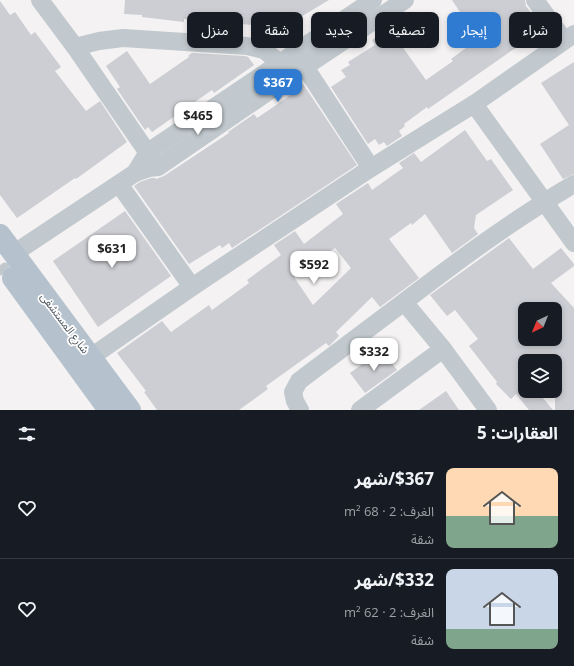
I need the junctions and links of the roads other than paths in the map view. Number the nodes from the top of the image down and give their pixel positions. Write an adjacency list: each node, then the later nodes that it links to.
1 (40, 0): 6 (street)
2 (373, 0): 7 (street)
3 (405, 0): 8 (street)
4 (535, 0): 5 (street)
5 (569, 37): 9 (street)
6 (76, 47): 7 (street); 10 (street)
7 (280, 63): 10 (street)
8 (304, 67): 11 (street); 12 (street)
9 (474, 104): 12 (street); 16 (street)
10 (148, 152): 11 (street); 13 (street)
11 (158, 167): 13 (street)
12 (371, 168): 20 (street)
13 (135, 173): 14 (street)
14 (119, 184): 19 (street); 20 (street)
15 (574, 184): 16 (street)
16 (545, 201): 18 (street); 21 (street)
17 (0, 235): 19 (main road, شارع المستشفى)
18 (574, 243)
19 (5, 263): 23 (main road, شارع المستشفى); 24 (main road, شارع المستشفى)
20 (192, 287): 23 (street)
21 (404, 302): 22 (street); 26 (street)
22 (443, 349): 27 (street); 28 (street)
23 (91, 357): 25 (main road, شارع المستشفى)
24 (109, 410)
25 (130, 410)
26 (300, 410)
27 (360, 410)
28 (488, 410)

